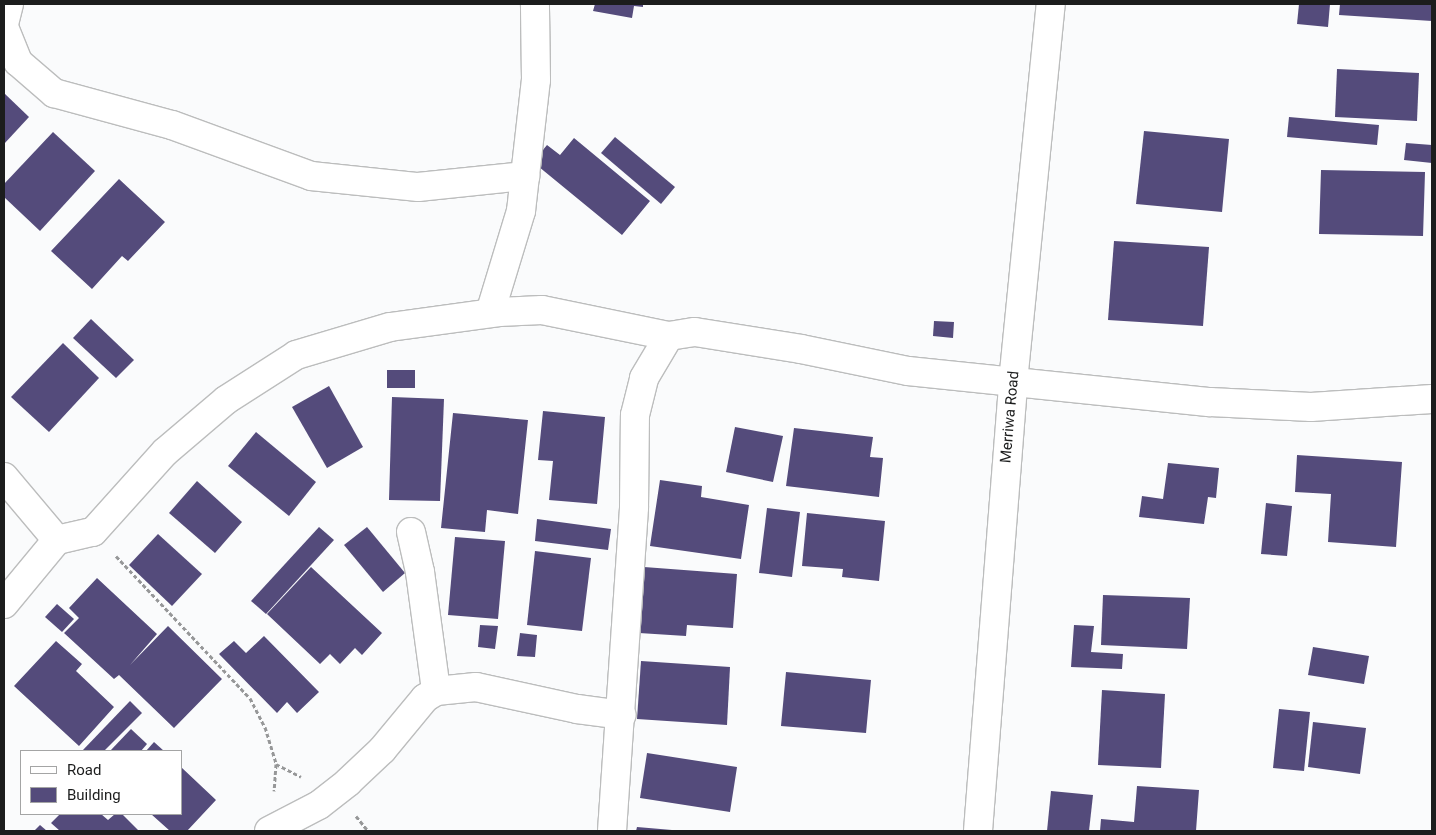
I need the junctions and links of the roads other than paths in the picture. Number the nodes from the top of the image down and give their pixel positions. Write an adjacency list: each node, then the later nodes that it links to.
1 (9, 4): 4 (street)
2 (535, 4): 5 (street)
3 (1051, 4): 8 (street, Merriwa Road)
4 (4, 26): 5 (street)
5 (525, 176): 6 (street)
6 (490, 313): 7 (street); 12 (street)
7 (669, 336): 8 (street); 15 (street)
8 (1013, 382): 9 (street); 18 (street, Merriwa Road)
9 (1432, 399)
10 (4, 476): 12 (street)
11 (411, 532): 14 (street)
12 (57, 540): 13 (street)
13 (4, 604)
14 (436, 691): 15 (street); 16 (street)
15 (622, 715): 17 (street)
16 (270, 830)
17 (612, 831)
18 (978, 831)

